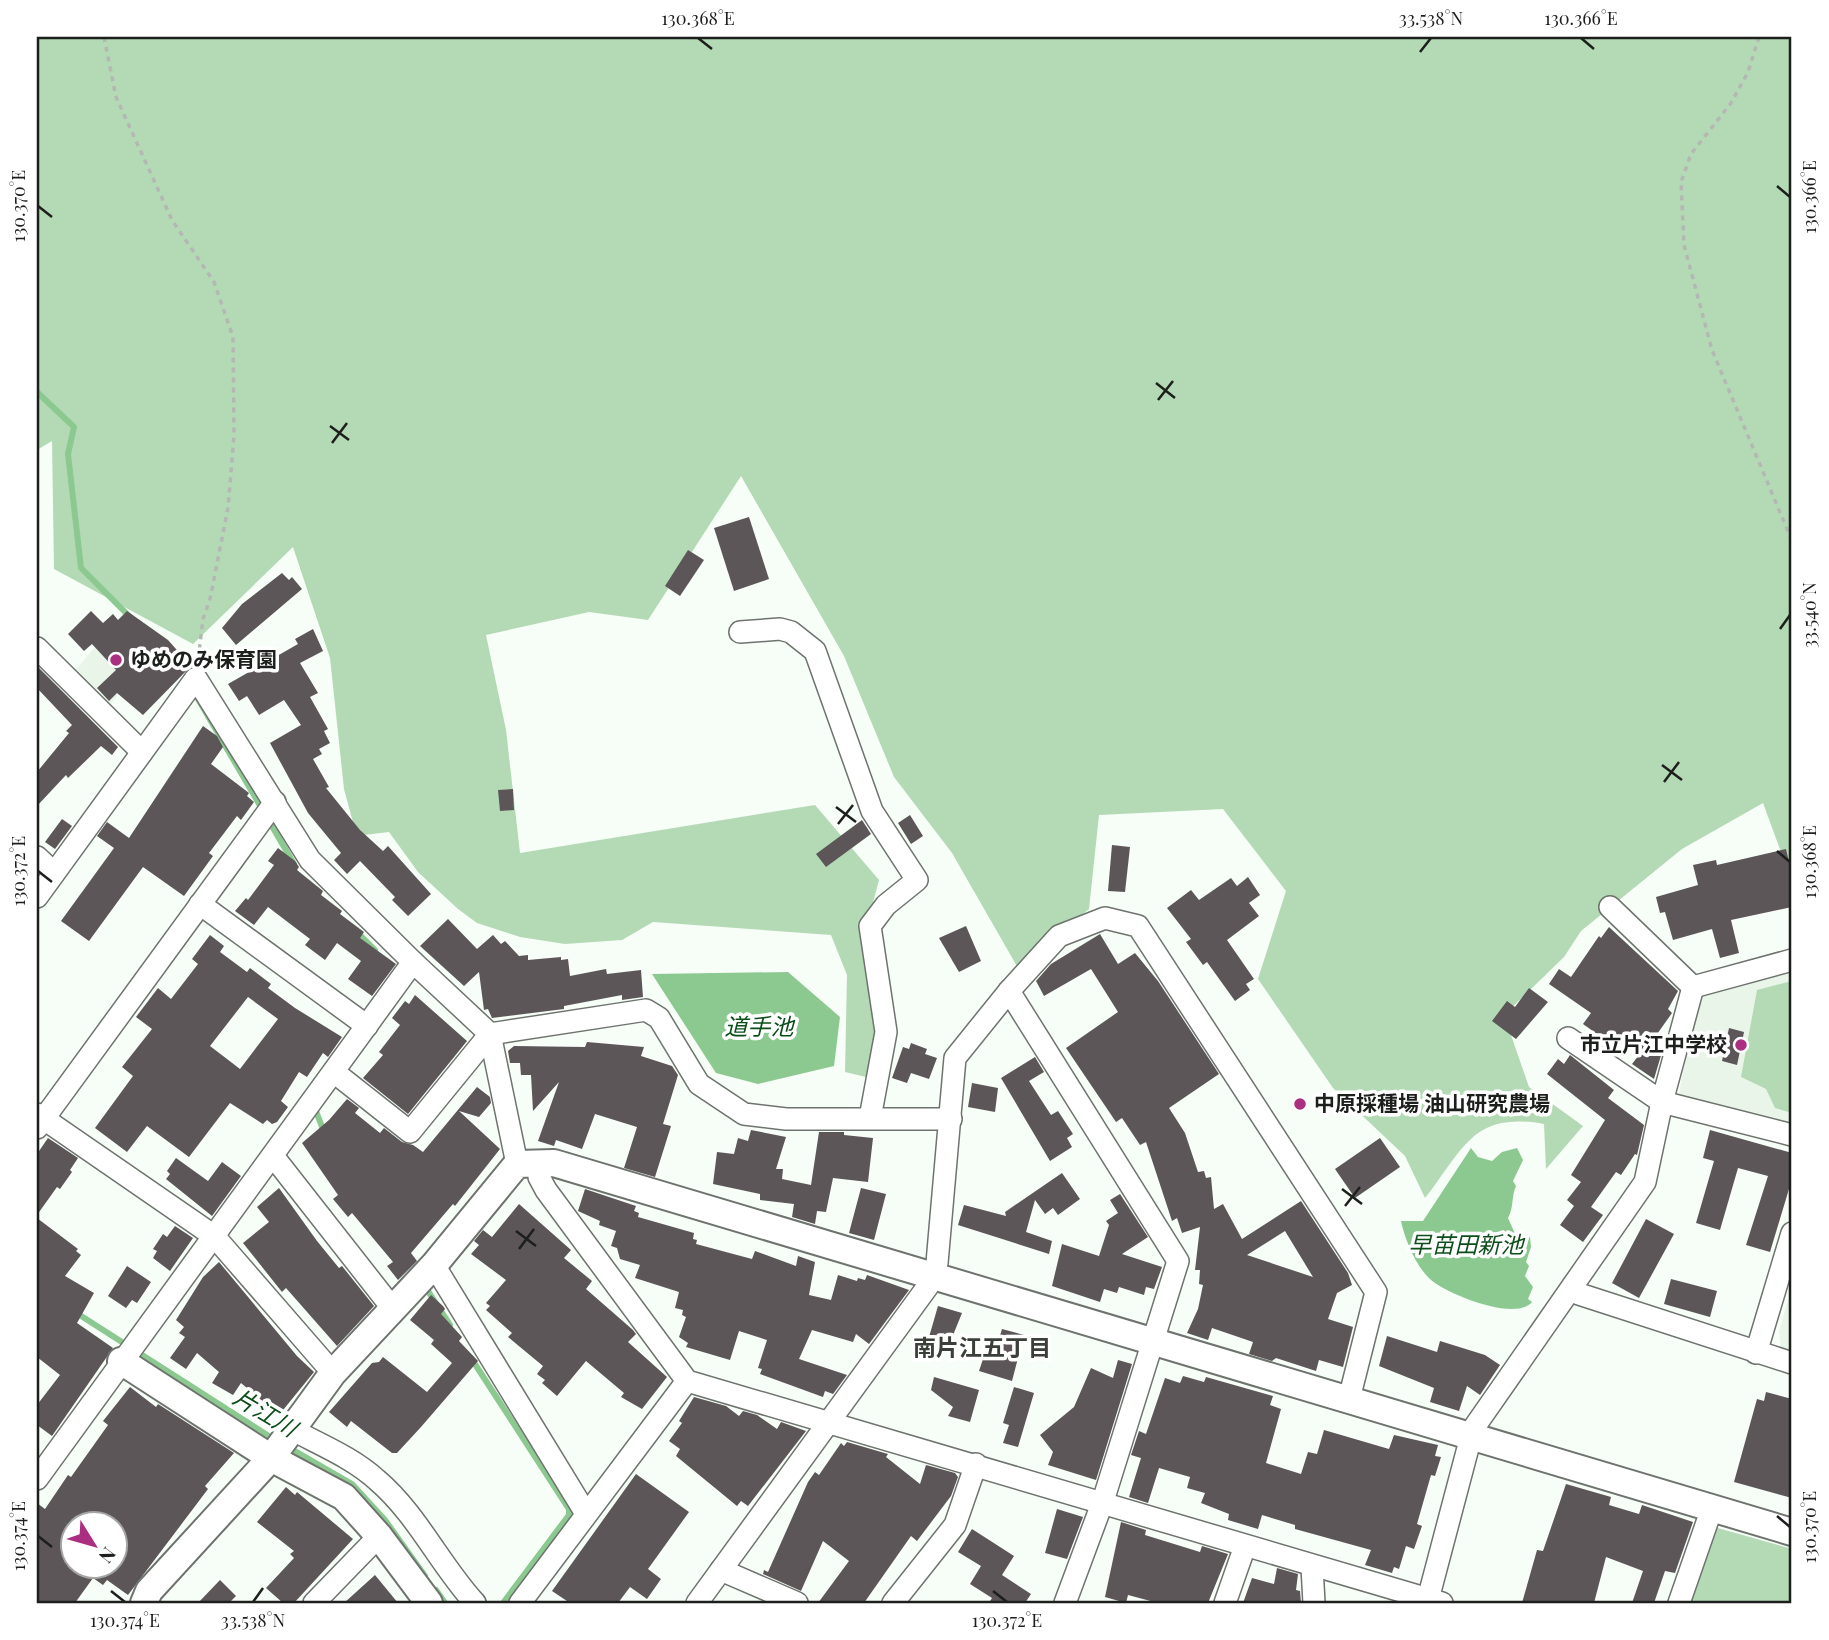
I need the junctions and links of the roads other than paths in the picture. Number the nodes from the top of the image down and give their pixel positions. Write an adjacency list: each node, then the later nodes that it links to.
1 (740, 632): 19 (street)
2 (37, 648): 3 (street)
3 (142, 752): 4 (street); 6 (street)
4 (269, 810): 8 (street); 11 (street)
5 (37, 857): 6 (street)
6 (54, 873): 7 (street)
7 (37, 897)
8 (200, 904): 14 (street); 21 (street)
9 (1610, 907): 12 (street)
10 (1792, 960): 12 (street)
11 (413, 961): 14 (street); 15 (street)
12 (1693, 987): 18 (street)
13 (1009, 991): 20 (street); 31 (street); 37 (street)
14 (360, 1021): 17 (street)
15 (490, 1034): 17 (street); 19 (street); 24 (street)
16 (1568, 1038): 18 (street)
17 (334, 1072): 23 (street)
18 (1662, 1102): 22 (street); 29 (street)
19 (870, 1118): 20 (street)
20 (950, 1119): 28 (street)
21 (39, 1120): 26 (street)
22 (1792, 1135)
23 (273, 1156): 26 (street); 30 (street)
24 (529, 1163): 27 (street); 28 (street); 36 (street)
25 (1792, 1233): 32 (street)
26 (214, 1236): 33 (street); 35 (street)
27 (425, 1274): 30 (street); 47 (street)
28 (932, 1275): 31 (street); 38 (street)
29 (1573, 1286): 32 (street); 40 (street)
30 (393, 1309): 35 (street)
31 (1152, 1341): 37 (street); 45 (street)
32 (1756, 1353): 34 (street)
33 (121, 1361): 41 (street); 42 (street)
34 (1792, 1363)
35 (333, 1373): 39 (street)
36 (687, 1381): 38 (street); 47 (street)
37 (1349, 1399): 40 (street)
38 (829, 1421): 43 (street); 52 (street)
39 (291, 1433): 42 (street); 57 (street)
40 (1471, 1437): 46 (street); 53 (street)
41 (45, 1454): 44 (street)
42 (271, 1458): 49 (street); 54 (street)
43 (976, 1464): 45 (street); 61 (street)
44 (37, 1479)
45 (1103, 1501): 50 (street); 62 (street)
46 (1713, 1508): 48 (street); 65 (street)
47 (585, 1512): 58 (street)
48 (1792, 1532)
49 (379, 1536): 55 (street); 56 (street)
50 (1245, 1546): 51 (street); 63 (street)
51 (1312, 1567): 53 (street); 64 (street)
52 (721, 1570): 59 (street); 60 (street)
53 (1432, 1602)
54 (144, 1603)
55 (314, 1603)
56 (429, 1603)
57 (475, 1603)
58 (520, 1603)
59 (696, 1603)
60 (797, 1603)
61 (893, 1603)
62 (1065, 1603)
63 (1225, 1603)
64 (1314, 1603)
65 (1679, 1603)

